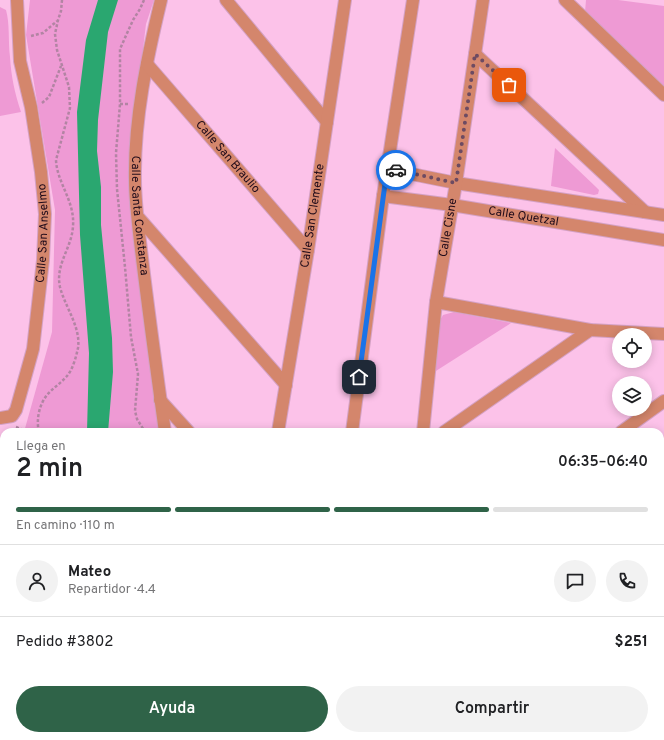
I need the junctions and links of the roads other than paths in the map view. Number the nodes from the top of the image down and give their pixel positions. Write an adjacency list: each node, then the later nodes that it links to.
1 (17, 0): 28 (street, Calle San Anselmo)
2 (161, 0): 9 (street, Calle Santa Constanza)
3 (226, 0): 11 (street)
4 (346, 0): 11 (street, Calle San Clemente)
5 (413, 0): 12 (street)
6 (483, 0): 8 (street, Calle Cisne)
7 (565, 0): 10 (street)
8 (475, 54): 13 (street, Calle Cisne); 16 (street)
9 (147, 64): 18 (street, Calle Santa Constanza); 20 (street, Calle San Braulio)
10 (664, 95)
11 (327, 122): 20 (street, Calle San Clemente)
12 (387, 169): 13 (street, Calle Quetzal); 14 (street)
13 (456, 183): 15 (street, Calle Cisne); 16 (street, Calle Quetzal)
14 (383, 196): 15 (street, Calle Quetzal); 32 (street)
15 (452, 205): 19 (street, Calle Quetzal); 21 (street, Calle Cisne)
16 (645, 212): 17 (street, Calle Quetzal)
17 (664, 216)
18 (138, 217): 25 (street); 26 (street, Calle Santa Constanza)
19 (664, 240)
20 (308, 250): 25 (street, Calle San Clemente)
21 (436, 302): 22 (street); 33 (street, Calle Cisne)
22 (590, 330): 23 (street); 34 (street)
23 (664, 333): 24 (street)
24 (664, 337)
25 (286, 385): 31 (street, Calle San Clemente)
26 (160, 400): 29 (street, Calle Santa Constanza); 30 (street)
27 (664, 401): 35 (street)
28 (6, 417)
29 (164, 428)
30 (185, 428)
31 (279, 428)
32 (353, 428)
33 (423, 428)
34 (450, 428)
35 (627, 428)

